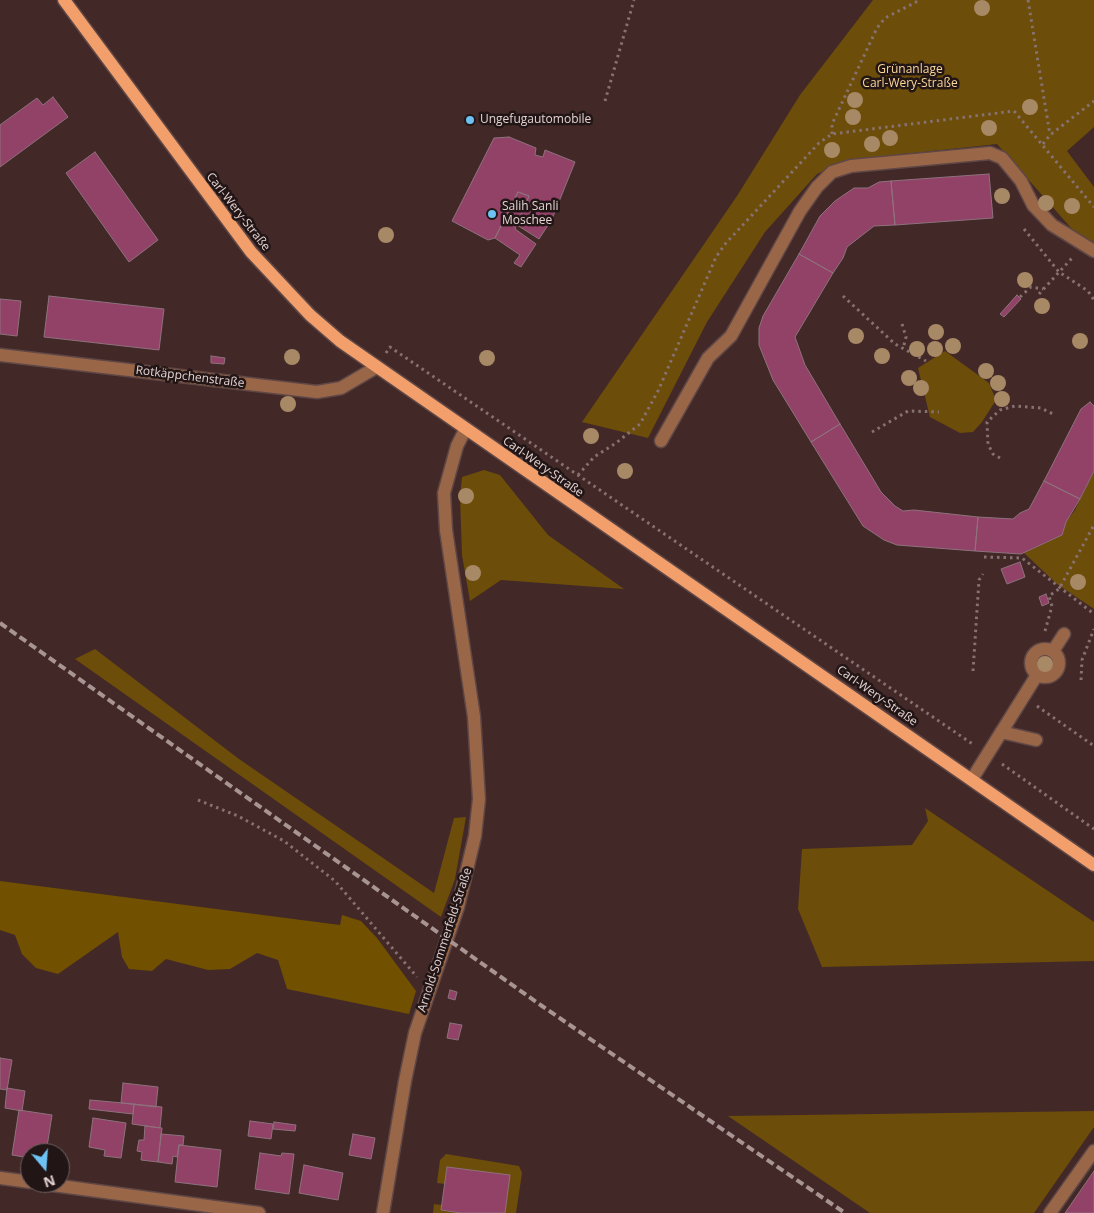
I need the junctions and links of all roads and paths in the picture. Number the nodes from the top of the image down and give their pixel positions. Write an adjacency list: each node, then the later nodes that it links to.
1 (64, 0): 25 (main road, Carl-Wery-Straße)
2 (634, 0): 5 (path)
3 (920, 0): 7 (path)
4 (1028, 0): 8 (path)
5 (605, 101)
6 (1094, 101): 8 (path)
7 (832, 134): 9 (path); 32 (path)
8 (1050, 135): 9 (path)
9 (1043, 144): 10 (path)
10 (1094, 207)
11 (1024, 229): 14 (path)
12 (1094, 250): 30 (street)
13 (1072, 258): 14 (path)
14 (1059, 272): 15 (path); 19 (path)
15 (1044, 290): 16 (path); 18 (path)
16 (1039, 294)
17 (844, 296): 22 (path)
18 (1020, 297)
19 (1094, 300)
20 (902, 324): 22 (path)
21 (390, 347): 32 (path)
22 (903, 349): 24 (path)
23 (0, 355): 25 (street, Rotkäppchenstraße)
24 (926, 361)
25 (375, 368): 28 (main road, Carl-Wery-Straße)
26 (940, 412): 29 (path)
27 (1053, 414): 31 (path)
28 (465, 430): 49 (main road, Carl-Wery-Straße); 53 (street, Arnold-Sommerfeld-Straße)
29 (872, 432)
30 (661, 441)
31 (1000, 458)
32 (578, 475): 48 (path)
33 (1093, 528): 36 (path)
34 (984, 557): 36 (path)
35 (983, 574): 41 (path)
36 (1059, 589): 37 (path); 40 (path)
37 (1094, 614)
38 (1094, 629): 43 (path)
39 (1064, 634): 40 (street)
40 (1049, 650): 42 (street); 42 (street)
41 (973, 671)
42 (1038, 675): 44 (street)
43 (1081, 680)
44 (1024, 697): 45 (street); 47 (path)
45 (1001, 732): 46 (street); 48 (street)
46 (1036, 740)
47 (1094, 746)
48 (988, 754): 49 (street); 51 (path)
49 (972, 779): 52 (main road, Carl-Wery-Straße)
50 (198, 800): 53 (path)
51 (1094, 829)
52 (1094, 865)
53 (433, 983): 59 (street, Arnold-Sommerfeld-Straße)
54 (1094, 1151): 60 (street)
55 (0, 1178): 56 (street)
56 (20, 1181)
57 (70, 1187): 58 (street)
58 (259, 1213)
59 (383, 1213)
60 (1050, 1213)

